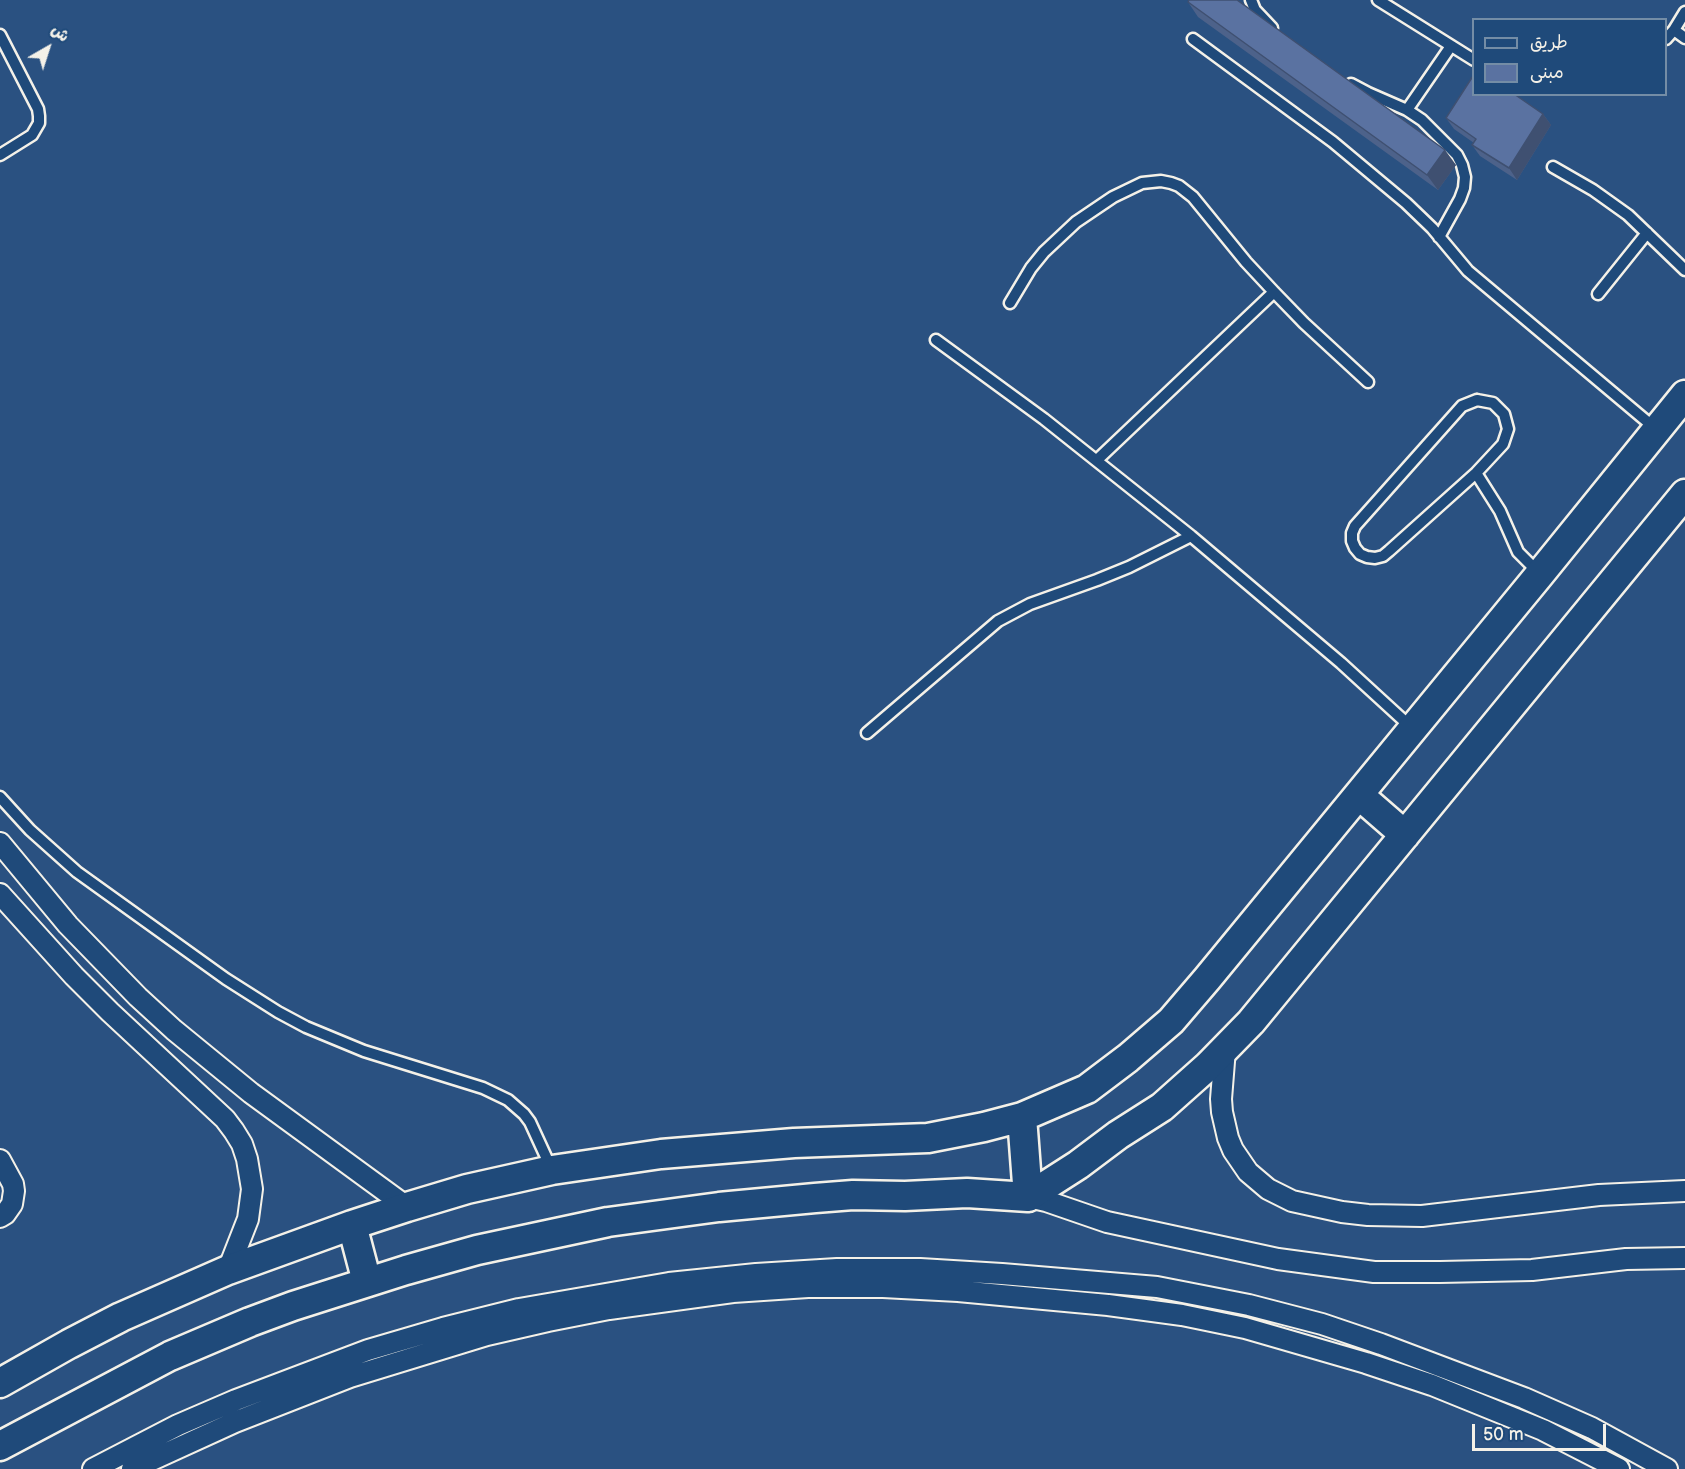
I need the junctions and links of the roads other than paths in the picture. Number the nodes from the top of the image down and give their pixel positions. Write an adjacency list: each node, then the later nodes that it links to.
1 (1251, 0): 5 (lane)
2 (1378, 0): 10 (lane)
3 (1685, 12): 4 (lane)
4 (1674, 30): 7 (lane); 8 (lane)
5 (1280, 34)
6 (0, 35): 14 (lane)
7 (1667, 37)
8 (1685, 38)
9 (1192, 39): 17 (lane)
10 (1451, 46): 11 (lane); 13 (lane)
11 (1472, 59)
12 (1338, 75): 13 (lane)
13 (1407, 110): 17 (lane)
14 (0, 155)
15 (1553, 167): 16 (lane)
16 (1647, 233): 18 (lane); 20 (lane)
17 (1439, 237): 25 (lane)
18 (1685, 270)
19 (1274, 292): 21 (lane); 23 (lane); 26 (lane)
20 (1598, 294)
21 (1010, 303)
22 (936, 340): 26 (lane)
23 (1368, 382)
24 (1685, 395): 25 (street)
25 (1656, 430): 30 (street)
26 (1097, 460): 29 (lane)
27 (1476, 473): 27 (lane); 30 (lane)
28 (1685, 494): 35 (street)
29 (1191, 536): 31 (lane); 32 (lane)
30 (1540, 574): 31 (street)
31 (1413, 730): 33 (street)
32 (867, 733)
33 (1359, 795): 35 (street); 39 (street)
34 (0, 797): 41 (lane)
35 (1405, 835): 38 (street)
36 (0, 843): 44 (street)
37 (0, 894): 48 (street)
38 (1225, 1049): 42 (street); 43 (street)
39 (1022, 1117): 41 (street); 43 (street)
40 (0, 1160): 45 (street)
41 (552, 1170): 44 (street)
42 (1685, 1191)
43 (1028, 1197): 47 (street); 49 (street)
44 (407, 1207): 46 (street)
45 (0, 1218)
46 (352, 1225): 48 (street); 49 (street)
47 (1685, 1258)
48 (228, 1270): 50 (street)
49 (367, 1282): 51 (street)
50 (0, 1383)
51 (0, 1446)
52 (93, 1469): 55 (street)
53 (132, 1469): 54 (street)
54 (1619, 1469)
55 (1667, 1469)

